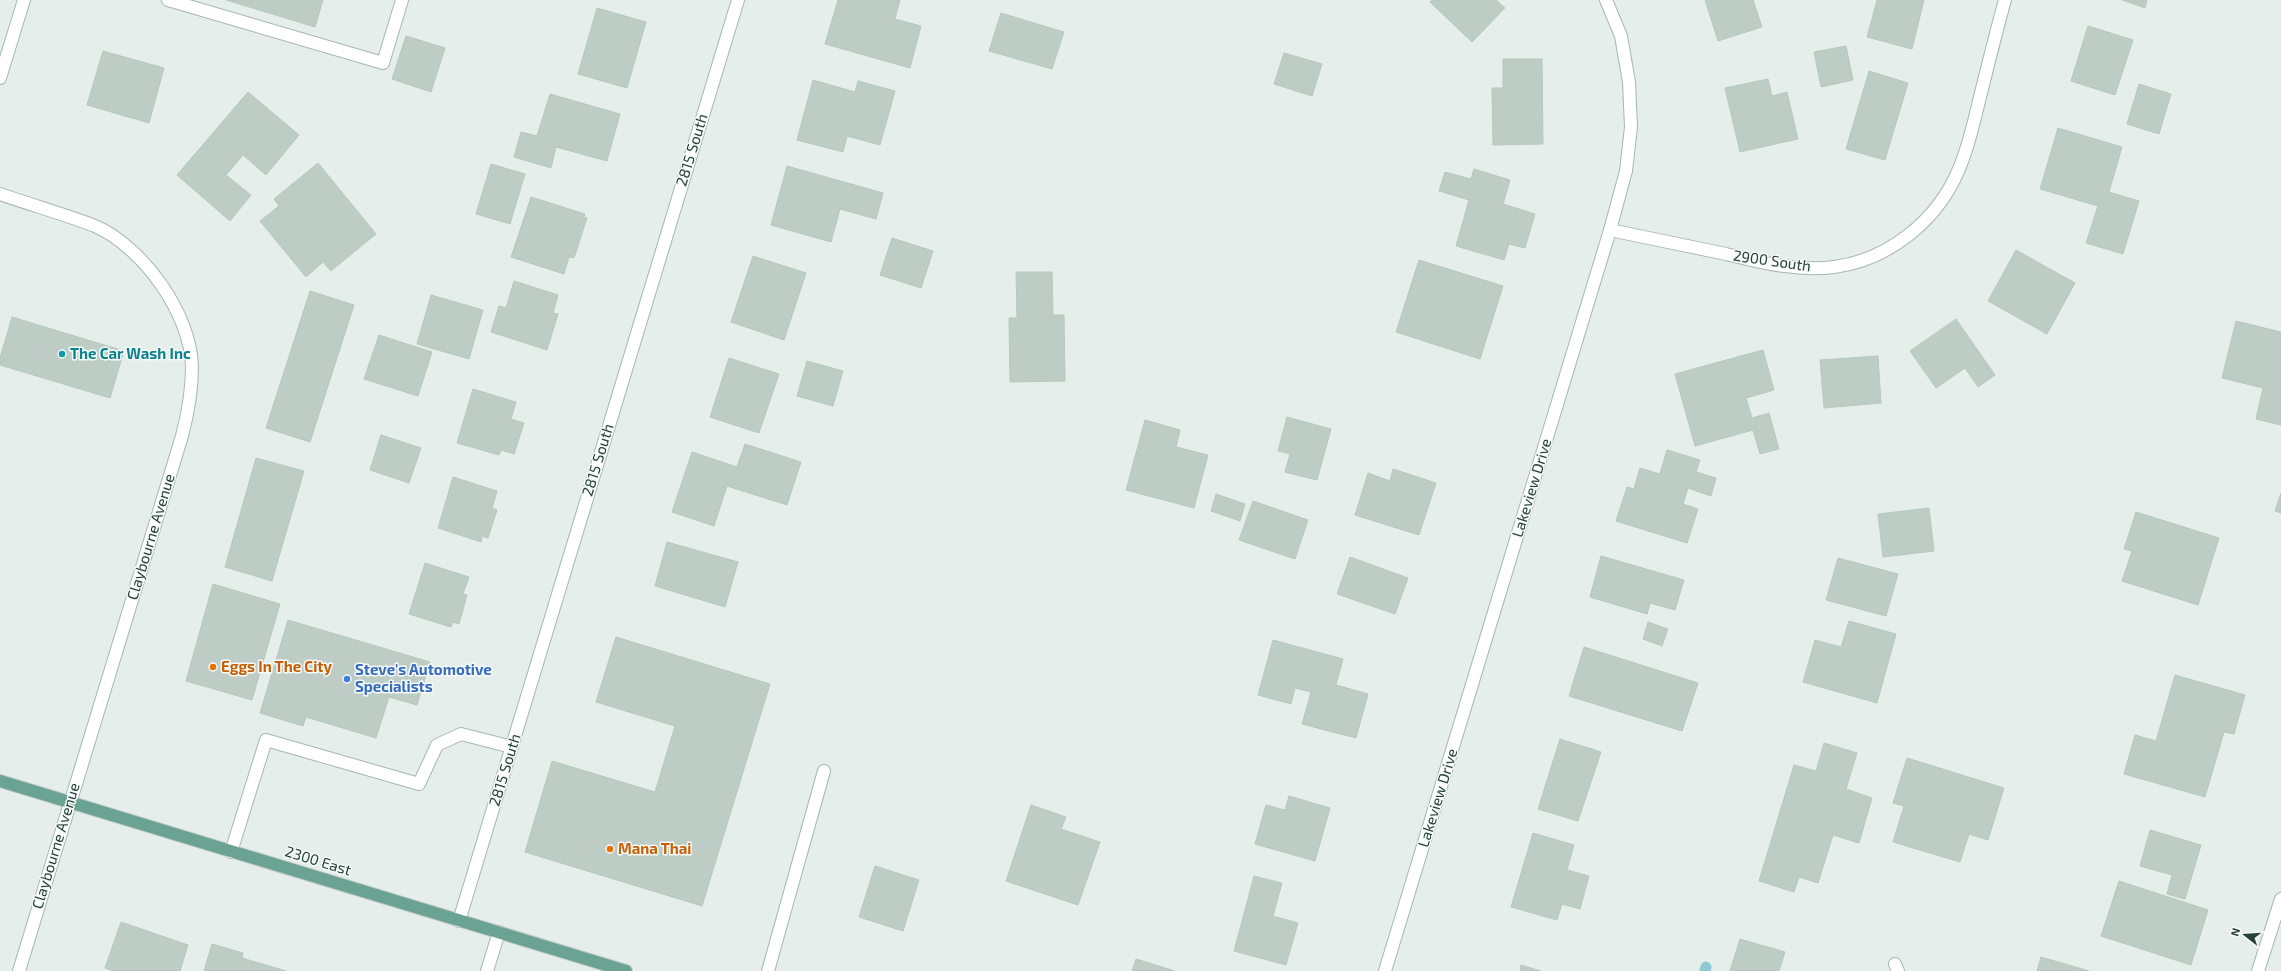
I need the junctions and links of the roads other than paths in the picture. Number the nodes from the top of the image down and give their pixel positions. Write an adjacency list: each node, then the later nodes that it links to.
1 (24, 0): 7 (street)
2 (168, 0): 3 (street)
3 (402, 0)
4 (738, 0): 10 (street, 2815 South)
5 (1606, 0): 9 (street, Lakeview Drive)
6 (2004, 0): 9 (street, 2900 South)
7 (0, 78)
8 (0, 194): 13 (street, Claybourne Avenue)
9 (1610, 230): 22 (street, Lakeview Drive)
10 (512, 747): 14 (street); 16 (street, 2815 South)
11 (824, 771): 21 (street)
12 (0, 781): 13 (main road, 2300 East)
13 (70, 804): 14 (main road, 2300 East); 18 (street, Claybourne Avenue)
14 (232, 852): 16 (main road, 2300 East)
15 (2281, 899): 23 (street)
16 (459, 921): 17 (main road, 2300 East)
17 (499, 932): 19 (street); 20 (main road, 2300 East)
18 (19, 971)
19 (488, 971)
20 (626, 971)
21 (768, 971)
22 (1385, 971)
23 (2258, 971)

